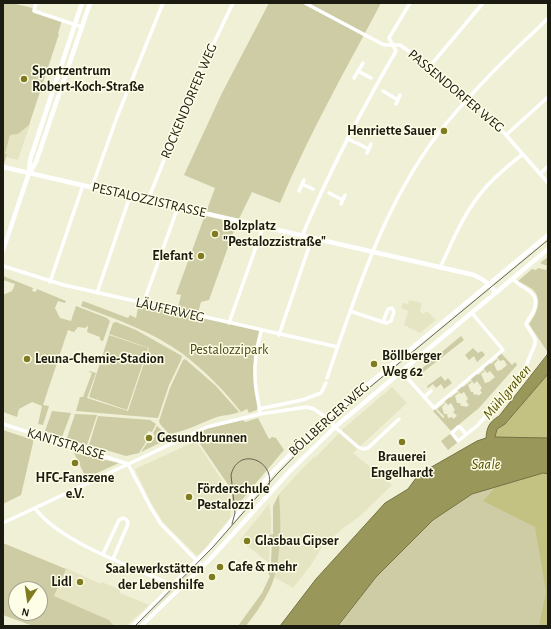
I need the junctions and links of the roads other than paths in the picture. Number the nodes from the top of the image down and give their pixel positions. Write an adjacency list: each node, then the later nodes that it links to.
1 (36, 3): 10 (street)
2 (82, 3): 10 (street)
3 (90, 3): 11 (street)
4 (163, 3): 32 (street)
5 (233, 3): 37 (street, ROCKENDORFER WEG)
6 (305, 3): 12 (street, PASSENDORFER WEG)
7 (410, 3): 12 (street)
8 (483, 3): 14 (street)
9 (548, 18): 21 (street)
10 (75, 24): 11 (street); 28 (street)
11 (82, 27): 28 (street)
12 (392, 45): 14 (street, PASSENDORFER WEG); 17 (street)
13 (363, 63): 15 (street)
14 (430, 66): 21 (street, PASSENDORFER WEG)
15 (358, 71): 16 (street); 17 (street)
16 (354, 78)
17 (378, 82): 18 (street)
18 (375, 87): 19 (street); 23 (street)
19 (400, 95)
20 (548, 97): 22 (street)
21 (468, 99): 22 (street, PASSENDORFER WEG); 45 (street)
22 (506, 135): 25 (street, PASSENDORFER WEG)
23 (347, 138): 24 (street); 34 (street)
24 (371, 144)
25 (523, 154): 29 (street, PASSENDORFER WEG); 47 (street)
26 (548, 166): 29 (street)
27 (3, 167): 28 (street, PESTALOZZISTRASSE)
28 (29, 173): 31 (street, PESTALOZZISTRASSE); 44 (street)
29 (540, 174): 30 (street, PASSENDORFER WEG)
30 (548, 183)
31 (83, 185): 32 (street, PESTALOZZISTRASSE); 49 (street)
32 (92, 187): 36 (street, PESTALOZZISTRASSE)
33 (299, 191): 34 (street)
34 (321, 191): 35 (street); 41 (street)
35 (345, 195)
36 (130, 196): 37 (street, PESTALOZZISTRASSE); 51 (street)
37 (148, 200): 38 (street, PESTALOZZISTRASSE)
38 (178, 207): 39 (street, PESTALOZZISTRASSE); 53 (street)
39 (263, 226): 41 (street, PESTALOZZISTRASSE); 57 (street)
40 (548, 235): 50 (street, BÖLLBERGER WEG)
41 (302, 236): 42 (street, PESTALOZZISTRASSE)
42 (312, 238): 45 (street, PESTALOZZISTRASSE); 59 (street)
43 (548, 249): 48 (street, BÖLLBERGER WEG)
44 (3, 250)
45 (372, 252): 47 (street, PESTALOZZISTRASSE); 54 (street)
46 (3, 266): 49 (street, LÄUFERWEG)
47 (440, 268): 50 (street, PESTALOZZISTRASSE)
48 (513, 278): 52 (street, BÖLLBERGER WEG); 72 (street)
49 (50, 282): 51 (street, LÄUFERWEG)
50 (489, 284): 52 (street, PESTALOZZISTRASSE); 68 (street, BÖLLBERGER WEG)
51 (97, 293): 53 (street, LÄUFERWEG)
52 (496, 293): 55 (street, BÖLLBERGER WEG)
53 (143, 304): 57 (street, LÄUFERWEG)
54 (350, 311): 56 (street); 60 (street)
55 (472, 313): 61 (street, BÖLLBERGER WEG); 65 (street)
56 (383, 322)
57 (229, 323): 58 (street, LÄUFERWEG)
58 (261, 331): 59 (street, LÄUFERWEG); 66 (street)
59 (279, 335): 60 (street, LÄUFERWEG)
60 (338, 347): 62 (street)
61 (402, 372): 65 (street); 71 (street, BÖLLBERGER WEG)
62 (327, 378)
63 (326, 384): 66 (street)
64 (431, 391): 65 (street)
65 (424, 397)
66 (259, 409): 67 (street)
67 (260, 414): 68 (street); 73 (street)
68 (327, 418): 71 (street); 78 (street, BÖLLBERGER WEG)
69 (398, 419): 71 (street)
70 (3, 424): 73 (street, KANTSTRASSE)
71 (335, 427): 79 (street, BÖLLBERGER WEG)
72 (466, 434)
73 (128, 464): 74 (street); 78 (street)
74 (35, 508): 75 (street); 76 (street)
75 (3, 523)
76 (103, 554): 77 (street); 77 (street)
77 (113, 559): 80 (street)
78 (197, 561): 79 (street); 80 (street, BÖLLBERGER WEG)
79 (202, 566): 82 (street, BÖLLBERGER WEG)
80 (172, 586): 81 (street, BÖLLBERGER WEG)
81 (133, 626)
82 (141, 626)

